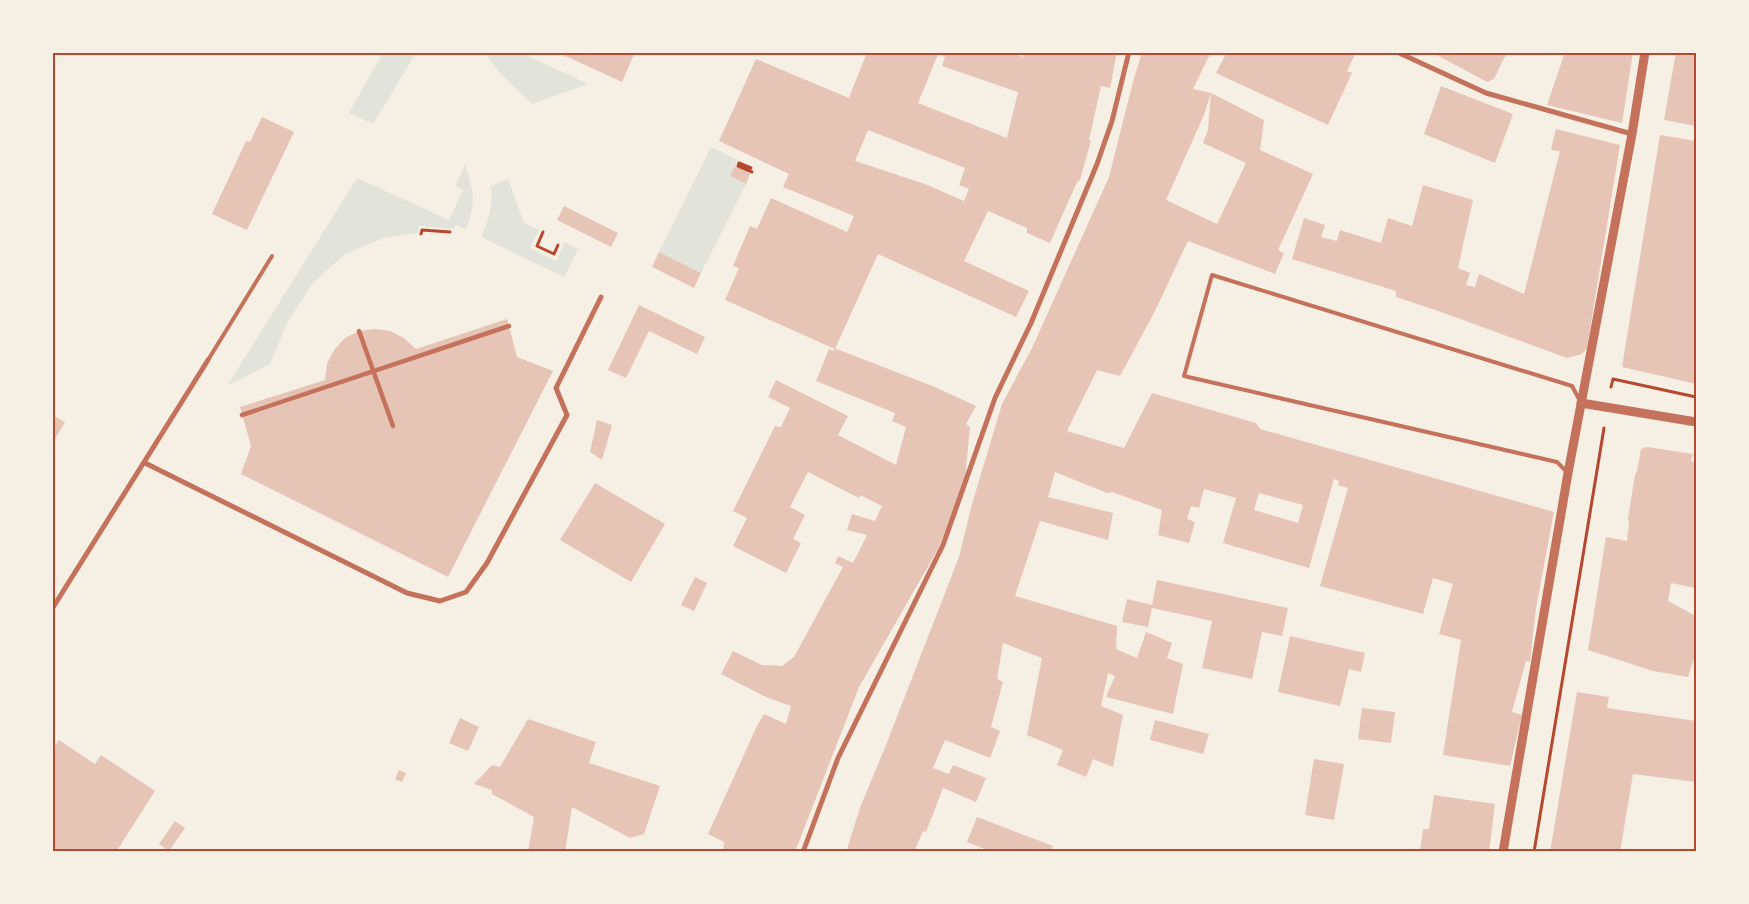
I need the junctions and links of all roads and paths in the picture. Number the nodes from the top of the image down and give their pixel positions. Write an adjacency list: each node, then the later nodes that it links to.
1 (1129, 52): 25 (street)
2 (1396, 52): 4 (street)
3 (1645, 52): 4 (street)
4 (1632, 134): 17 (street)
5 (450, 232): 7 (path)
6 (543, 232): 8 (path)
7 (421, 234)
8 (558, 245)
9 (272, 256): 13 (lane)
10 (602, 297): 22 (street)
11 (509, 326): 14 (street)
12 (359, 331): 14 (street)
13 (208, 360): 22 (street)
14 (374, 371): 18 (street); 20 (street)
15 (1613, 379): 16 (path)
16 (1696, 397)
17 (1581, 403): 19 (street); 23 (street); 23 (lane)
18 (242, 415)
19 (1696, 422)
20 (393, 426)
21 (1604, 427): 27 (path)
22 (145, 463): 24 (street)
23 (1568, 473): 26 (street)
24 (52, 608)
25 (803, 852)
26 (1503, 852)
27 (1534, 852)

